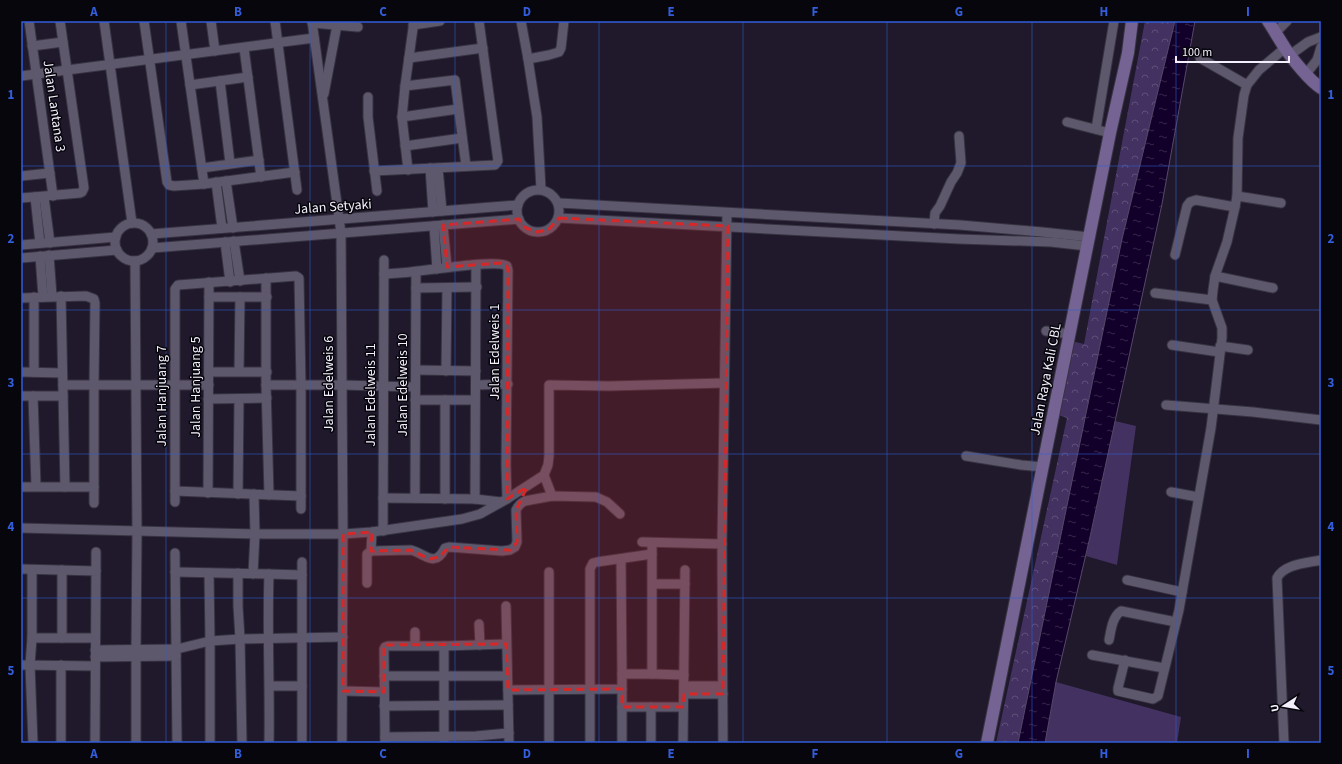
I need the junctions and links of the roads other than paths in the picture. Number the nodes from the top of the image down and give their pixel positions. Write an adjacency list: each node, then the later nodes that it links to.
1 (29, 21): 25 (street, Jalan Lantana 3)
2 (60, 21): 23 (street)
3 (104, 21): 36 (street)
4 (144, 21): 35 (street)
5 (182, 21): 31 (street)
6 (211, 21): 29 (street)
7 (275, 21): 24 (street)
8 (440, 21): 17 (street)
9 (479, 21): 28 (street)
10 (521, 21): 34 (street)
11 (564, 21): 34 (street)
12 (1114, 21): 52 (street)
13 (1132, 21): 53 (main road, Jalan Raya Kali CBL)
14 (1268, 21): 20 (main road)
15 (1288, 21): 20 (street)
16 (312, 22): 18 (street); 22 (street, Jalan Edelweis 6)
17 (414, 23): 32 (street)
18 (337, 25): 19 (street); 48 (street)
19 (358, 27)
20 (1276, 32): 30 (main road)
21 (1321, 37): 30 (street)
22 (314, 38): 24 (street); 48 (street, Jalan Edelweis 6)
23 (63, 42): 25 (street); 37 (street)
24 (278, 43): 27 (street); 63 (street)
25 (32, 46): 38 (street, Jalan Lantana 3)
26 (1321, 47): 39 (street)
27 (244, 48): 29 (street); 41 (street)
28 (483, 48): 32 (street); 59 (street)
29 (215, 51): 31 (street)
30 (1288, 52): 39 (main road); 44 (street)
31 (186, 55): 35 (street); 43 (street)
32 (409, 58): 45 (street)
33 (1200, 58): 44 (street)
34 (528, 59): 71 (street)
35 (149, 60): 36 (street); 70 (street)
36 (110, 65): 37 (street); 86 (street)
37 (68, 70): 38 (street); 75 (street)
38 (36, 74): 40 (street); 65 (street, Jalan Lantana 3)
39 (1306, 74): 46 (main road)
40 (21, 76)
41 (248, 78): 42 (street); 57 (street)
42 (220, 81): 43 (street); 58 (street)
43 (190, 85): 60 (street)
44 (1247, 85): 74 (street)
45 (405, 86): 49 (street); 50 (street)
46 (1321, 88)
47 (368, 97): 64 (street)
48 (323, 102): 84 (street, Jalan Edelweis 6)
49 (458, 109): 50 (street); 55 (street)
50 (402, 117): 56 (street)
51 (1067, 122): 52 (street)
52 (1095, 129): 53 (street)
53 (1110, 133): 100 (main road, Jalan Raya Kali CBL)
54 (959, 136): 87 (street)
55 (462, 138): 56 (street); 59 (street)
56 (405, 146): 62 (street)
57 (259, 160): 58 (street); 67 (street)
58 (230, 164): 60 (street)
59 (466, 166): 61 (street)
60 (202, 168): 70 (street)
61 (434, 168): 62 (street); 81 (street)
62 (408, 170): 64 (street)
63 (295, 172): 67 (street); 72 (street)
64 (374, 172): 73 (street)
65 (50, 173): 66 (street); 75 (street, Jalan Lantana 3)
66 (21, 176)
67 (261, 177): 68 (street)
68 (226, 181): 69 (street); 91 (street)
69 (216, 182): 70 (street); 90 (street)
70 (204, 184)
71 (541, 189): 77 (street); 79 (street)
72 (298, 190)
73 (377, 191)
74 (1237, 196): 78 (street); 80 (street)
75 (44, 197): 76 (street); 97 (street); 101 (street)
76 (21, 198)
77 (559, 203): 82 (street); 83 (street)
78 (1281, 203)
79 (518, 205): 81 (street, Jalan Setyaki); 85 (street)
80 (1235, 207): 105 (street); 115 (street)
81 (438, 212): 84 (street, Jalan Setyaki)
82 (727, 213): 87 (street); 89 (street)
83 (559, 218): 85 (street); 89 (street)
84 (340, 219): 91 (street, Jalan Setyaki); 93 (street, Jalan Edelweis 6)
85 (519, 219): 88 (street)
86 (132, 223): 94 (street); 95 (street)
87 (934, 224): 92 (street)
88 (439, 225): 93 (street); 111 (street); 112 (street)
89 (728, 226): 99 (street); 145 (street)
90 (222, 228): 91 (street, Jalan Setyaki); 94 (street, Jalan Setyaki)
91 (233, 228)
92 (1042, 232): 96 (street); 99 (street)
93 (341, 233): 98 (street); 153 (street, Jalan Edelweis 6)
94 (151, 234): 103 (street)
95 (116, 237): 97 (street); 104 (street)
96 (1052, 237): 99 (street); 100 (street)
97 (50, 242): 101 (street)
98 (230, 242): 103 (street); 117 (street); 119 (street)
99 (1040, 242)
100 (1088, 242): 132 (main road, Jalan Raya Kali CBL)
101 (40, 243): 102 (street)
102 (21, 245)
103 (152, 248): 109 (street)
104 (117, 250): 106 (street); 109 (street)
105 (1175, 255)
106 (44, 256): 107 (street); 125 (street)
107 (21, 258)
108 (384, 260): 114 (street, Jalan Edelweis 11)
109 (135, 261): 155 (street)
110 (476, 265): 111 (street, Jalan Edelweis 1); 120 (street); 146 (street, Jalan Edelweis 1)
111 (447, 267): 112 (street, Jalan Edelweis 1)
112 (437, 269): 113 (street, Jalan Edelweis 1)
113 (416, 272): 114 (street, Jalan Edelweis 1); 121 (street, Jalan Edelweis 10)
114 (384, 274): 156 (street, Jalan Edelweis 11)
115 (1215, 276): 123 (street); 130 (street)
116 (266, 278): 117 (street); 127 (street); 152 (street)
117 (240, 280): 119 (street)
118 (209, 282): 119 (street); 129 (street, Jalan Hanjuang 5); 149 (street, Jalan Hanjuang 7)
119 (230, 282)
120 (477, 287): 122 (street); 138 (street)
121 (416, 288): 122 (street); 136 (street, Jalan Edelweis 10)
122 (447, 288): 137 (street)
123 (1273, 288)
124 (1155, 293): 130 (street)
125 (48, 297): 128 (street); 140 (street); 144 (street); 148 (street)
126 (240, 297): 127 (street); 129 (street); 142 (street)
127 (267, 297): 143 (street)
128 (21, 298)
129 (209, 298): 141 (street, Jalan Hanjuang 5)
130 (1212, 300): 134 (street)
131 (1046, 331): 132 (street)
132 (1070, 334): 171 (main road, Jalan Raya Kali CBL)
133 (1172, 345): 134 (street)
134 (1220, 349): 135 (street); 168 (street)
135 (1248, 350)
136 (416, 370): 137 (street); 157 (street, Jalan Edelweis 10)
137 (446, 371): 138 (street)
138 (476, 371): 154 (street)
139 (21, 372): 140 (street)
140 (34, 372): 144 (street)
141 (209, 372): 142 (street); 150 (street, Jalan Hanjuang 5)
142 (239, 372): 143 (street)
143 (267, 372): 151 (street)
144 (62, 373): 147 (street)
145 (724, 383): 172 (street); 204 (street)
146 (508, 384): 154 (street); 188 (street, Jalan Edelweis 1)
147 (63, 385): 148 (street); 160 (street)
148 (94, 385): 155 (street); 176 (street)
149 (175, 385): 150 (street); 155 (street); 177 (street, Jalan Hanjuang 7)
150 (209, 385): 162 (street, Jalan Hanjuang 5)
151 (266, 385): 152 (street); 161 (street)
152 (301, 385): 153 (street); 183 (street)
153 (342, 385): 156 (street); 201 (street, Jalan Edelweis 6)
154 (476, 385): 166 (street)
155 (137, 386): 198 (street)
156 (384, 386): 157 (street); 186 (street, Jalan Edelweis 11)
157 (415, 387): 164 (street, Jalan Edelweis 10)
158 (21, 396): 159 (street)
159 (33, 396): 160 (street); 173 (street)
160 (63, 396): 175 (street)
161 (267, 398): 163 (street); 182 (street)
162 (208, 399): 163 (street); 179 (street, Jalan Hanjuang 5)
163 (239, 399): 180 (street)
164 (415, 400): 165 (street); 187 (street, Jalan Edelweis 10)
165 (445, 400): 166 (street); 189 (street)
166 (475, 400): 190 (street)
167 (1166, 405): 168 (street)
168 (1212, 410): 169 (street); 185 (street)
169 (1321, 420)
170 (966, 456): 171 (street)
171 (1043, 467): 298 (main road, Jalan Raya Kali CBL)
172 (544, 475): 184 (street); 188 (street)
173 (36, 486): 174 (street); 175 (street)
174 (21, 487)
175 (65, 487): 176 (street)
176 (94, 487): 193 (street)
177 (175, 491): 179 (street); 191 (street, Jalan Hanjuang 7)
178 (1171, 492): 185 (street)
179 (208, 493): 180 (street)
180 (238, 494): 181 (street)
181 (254, 494): 182 (street); 200 (street)
182 (269, 495): 183 (street)
183 (301, 496): 194 (street)
184 (552, 496): 192 (street); 195 (street)
185 (1198, 497): 228 (street)
186 (384, 498): 187 (street); 197 (street, Jalan Edelweis 11)
187 (415, 498): 189 (street)
188 (508, 498): 190 (street); 192 (street); 197 (street)
189 (445, 499): 190 (street)
190 (475, 499)
191 (175, 502)
192 (521, 502): 205 (street)
193 (94, 504)
194 (301, 509)
195 (620, 514)
196 (21, 528): 198 (street)
197 (384, 531): 199 (street)
198 (137, 532): 200 (street); 247 (street)
199 (372, 532): 201 (street); 205 (street)
200 (255, 534): 201 (street); 221 (street)
201 (343, 534): 233 (street, Jalan Edelweis 6)
202 (642, 542): 203 (street)
203 (652, 543): 204 (street); 208 (street)
204 (722, 544): 267 (street)
205 (371, 551): 225 (street)
206 (96, 552): 216 (street)
207 (175, 553): 217 (street)
208 (652, 554): 209 (street); 226 (street)
209 (621, 559): 254 (street); 264 (street)
210 (1321, 560): 299 (street)
211 (302, 562): 223 (street)
212 (21, 569): 213 (street)
213 (32, 570): 214 (street); 234 (street)
214 (62, 570): 216 (street); 235 (street)
215 (685, 570): 227 (street)
216 (96, 571): 236 (street)
217 (175, 572): 219 (street); 246 (street)
218 (549, 572): 263 (street)
219 (209, 573): 220 (street); 241 (street)
220 (238, 573): 221 (street); 239 (street)
221 (253, 574): 222 (street)
222 (269, 574): 223 (street); 237 (street)
223 (302, 575): 238 (street)
224 (1127, 580): 228 (street)
225 (367, 583)
226 (652, 584): 227 (street); 255 (street)
227 (685, 584): 256 (street)
228 (1182, 592): 230 (street)
229 (506, 606): 242 (street)
230 (1176, 622): 240 (street); 253 (street)
231 (479, 624): 244 (street)
232 (415, 632): 243 (street)
233 (343, 637): 238 (street); 268 (street, Jalan Edelweis 6)
234 (32, 638): 235 (street); 251 (street)
235 (62, 638): 236 (street)
236 (95, 638): 249 (street)
237 (269, 638): 238 (street); 239 (street); 260 (street)
238 (302, 638): 261 (street)
239 (240, 639): 241 (street); 287 (street)
240 (1109, 640)
241 (210, 641): 246 (street); 286 (street)
242 (506, 644): 244 (street); 259 (street)
243 (415, 645): 245 (street); 257 (street)
244 (480, 645): 245 (street)
245 (444, 646): 258 (street)
246 (176, 652): 247 (street); 285 (street)
247 (136, 653): 249 (street); 284 (street)
248 (1092, 655): 250 (street)
249 (95, 657): 252 (street); 283 (street)
250 (1125, 660): 253 (street); 253 (street)
251 (26, 665): 252 (street); 281 (street)
252 (61, 665): 282 (street)
253 (1164, 668)
254 (622, 674): 255 (street); 265 (street)
255 (652, 674): 256 (street)
256 (684, 675): 266 (street)
257 (384, 676): 258 (street); 269 (street)
258 (444, 676): 259 (street); 272 (street)
259 (507, 676): 262 (street)
260 (270, 686): 261 (street); 288 (street)
261 (302, 686): 289 (street)
262 (508, 690): 263 (street); 270 (street)
263 (548, 690): 264 (street); 292 (street)
264 (590, 690): 265 (street); 293 (street)
265 (622, 690): 273 (street)
266 (684, 690): 267 (street); 275 (street)
267 (722, 690): 297 (street)
268 (343, 691): 269 (street); 290 (street, Jalan Edelweis 6)
269 (384, 692): 271 (street)
270 (508, 705): 272 (street); 276 (street)
271 (384, 706): 272 (street); 280 (street)
272 (444, 706): 278 (street)
273 (622, 707): 274 (street); 294 (street)
274 (651, 707): 275 (street); 295 (street)
275 (683, 707): 296 (street)
276 (508, 733): 279 (street); 291 (street)
277 (415, 739): 278 (street); 280 (street)
278 (444, 739): 279 (street)
279 (476, 739)
280 (385, 740)
281 (33, 743)
282 (62, 743)
283 (95, 743)
284 (136, 743)
285 (177, 743)
286 (210, 743)
287 (242, 743)
288 (269, 743)
289 (302, 743)
290 (342, 743)
291 (509, 743)
292 (548, 743)
293 (590, 743)
294 (622, 743)
295 (652, 743)
296 (683, 743)
297 (723, 743)
298 (987, 743)
299 (1284, 743)

